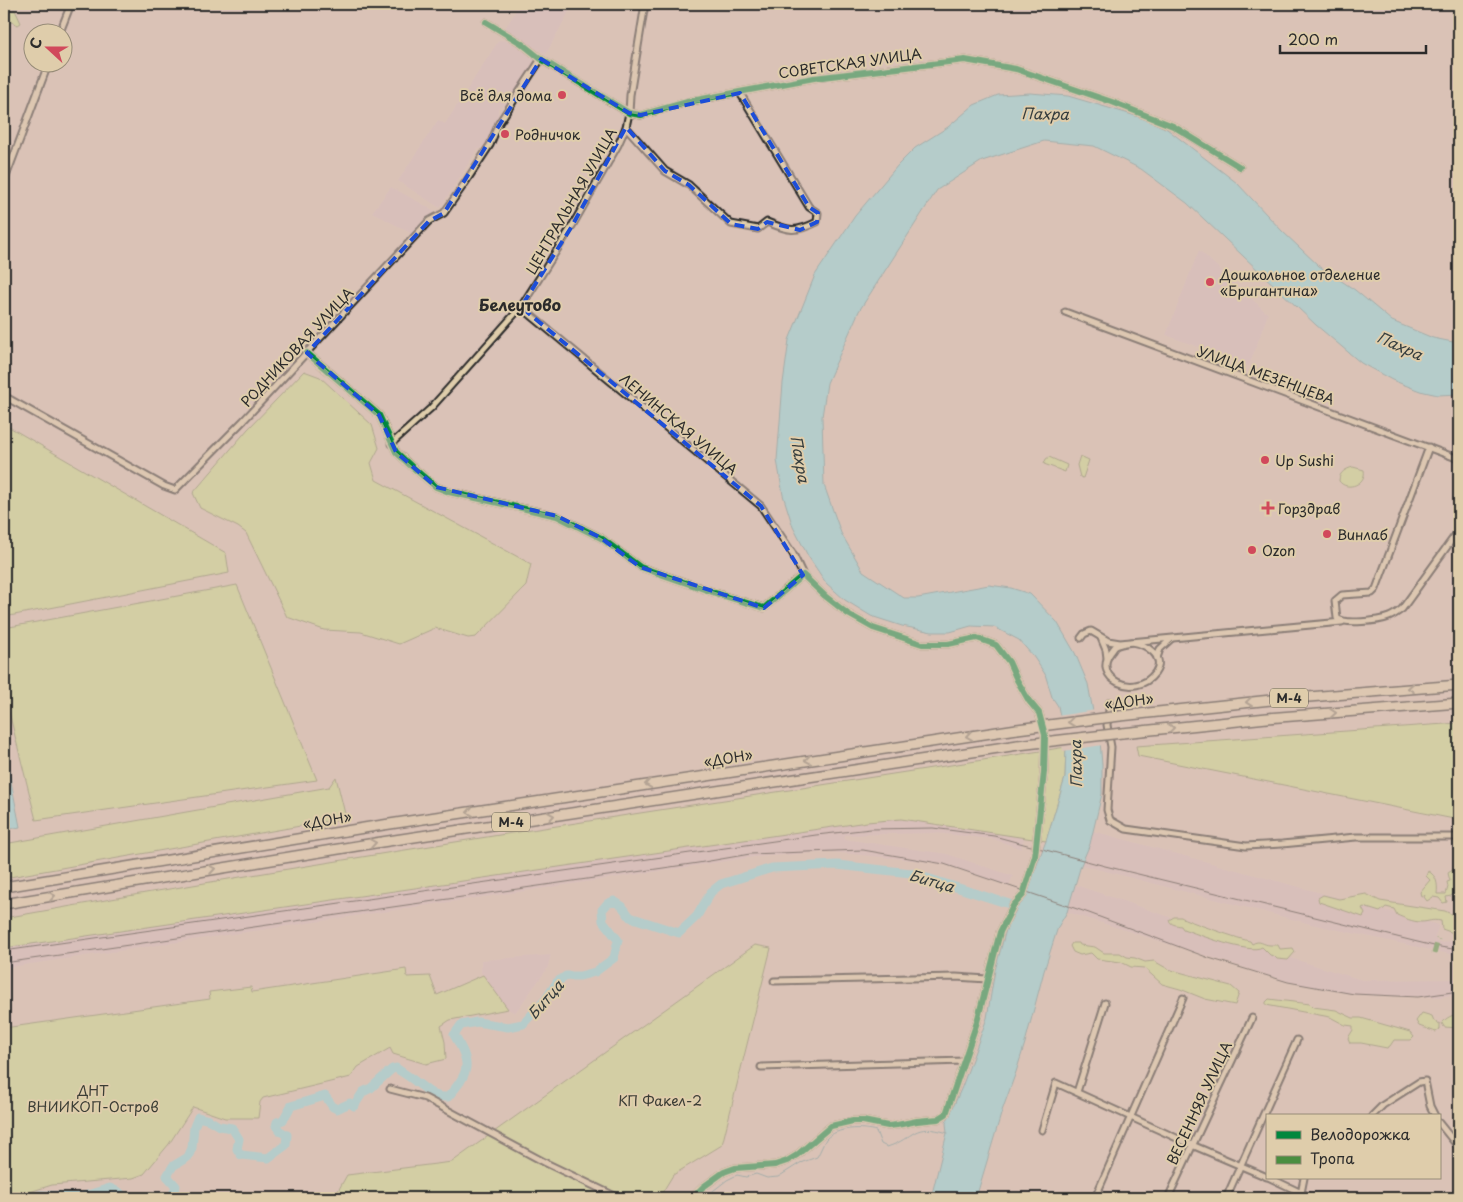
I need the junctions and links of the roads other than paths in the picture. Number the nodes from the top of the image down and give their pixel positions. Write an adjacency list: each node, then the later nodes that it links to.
1 (71, 4): 3 (street)
2 (645, 4): 8 (street, ЦЕНТРАЛЬНАЯ УЛИЦА)
3 (64, 22)
4 (486, 22): 5 (street)
5 (541, 58): 8 (street); 14 (street, РОДНИКОВАЯ УЛИЦА)
6 (45, 72): 11 (street)
7 (740, 93): 8 (street, СОВЕТСКАЯ УЛИЦА); 9 (street); 10 (street, СОВЕТСКАЯ УЛИЦА)
8 (629, 114): 9 (street, ЦЕНТРАЛЬНАЯ УЛИЦА)
9 (626, 127): 12 (street, ЦЕНТРАЛЬНАЯ УЛИЦА)
10 (1240, 167)
11 (4, 182)
12 (521, 307): 16 (street, ЦЕНТРАЛЬНАЯ УЛИЦА); 20 (street, ЛЕНИНСКАЯ УЛИЦА)
13 (1065, 312): 17 (street, УЛИЦА МЕЗЕНЦЕВА)
14 (307, 353): 15 (street, РОДНИКОВАЯ УЛИЦА); 16 (street)
15 (4, 396)
16 (391, 444): 20 (street)
17 (1429, 447): 18 (street, УЛИЦА МЕЗЕНЦЕВА); 21 (street)
18 (1459, 458)
19 (1459, 530): 21 (street)
20 (803, 574): 34 (street, ЛЕНИНСКАЯ УЛИЦА)
21 (1345, 622): 24 (street)
22 (1081, 638): 23 (street)
23 (1101, 638): 25 (street); 26 (street)
24 (1171, 638): 25 (street); 27 (street)
25 (1132, 642): 26 (street); 27 (street)
26 (1107, 658): 27 (street)
27 (1157, 658)
28 (1459, 685): 32 (highway, «ДОН» / М-4, one-way to 32, bridge)
29 (1110, 702): 31 (street)
30 (1459, 703): 33 (highway, М-4, one-way to 30, bridge)
31 (1459, 837)
32 (4, 887)
33 (4, 904)
34 (987, 979): 35 (street); 40 (street, ЛЕНИНСКАЯ УЛИЦА)
35 (774, 981)
36 (1184, 998): 46 (street)
37 (1105, 1002): 43 (street)
38 (1252, 1018): 49 (street, ВЕСЕННЯЯ УЛИЦА)
39 (1297, 1040): 51 (street)
40 (964, 1061): 41 (street); 57 (street, ЛЕНИНСКАЯ УЛИЦА)
41 (762, 1067)
42 (390, 1089): 56 (street)
43 (1077, 1092): 46 (street); 48 (street)
44 (1374, 1114): 45 (street)
45 (1434, 1114)
46 (1131, 1117): 49 (street); 58 (street)
47 (1440, 1124): 50 (street)
48 (1042, 1130)
49 (1192, 1145): 51 (street); 59 (street, ВЕСЕННЯЯ УЛИЦА)
50 (1459, 1148)
51 (1242, 1165): 52 (street); 60 (street)
52 (1266, 1177)
53 (1273, 1180): 55 (street)
54 (1304, 1180): 55 (street)
55 (1301, 1196): 61 (street)
56 (619, 1198)
57 (692, 1198)
58 (1095, 1198)
59 (1168, 1198)
60 (1226, 1198)
61 (1312, 1198)

